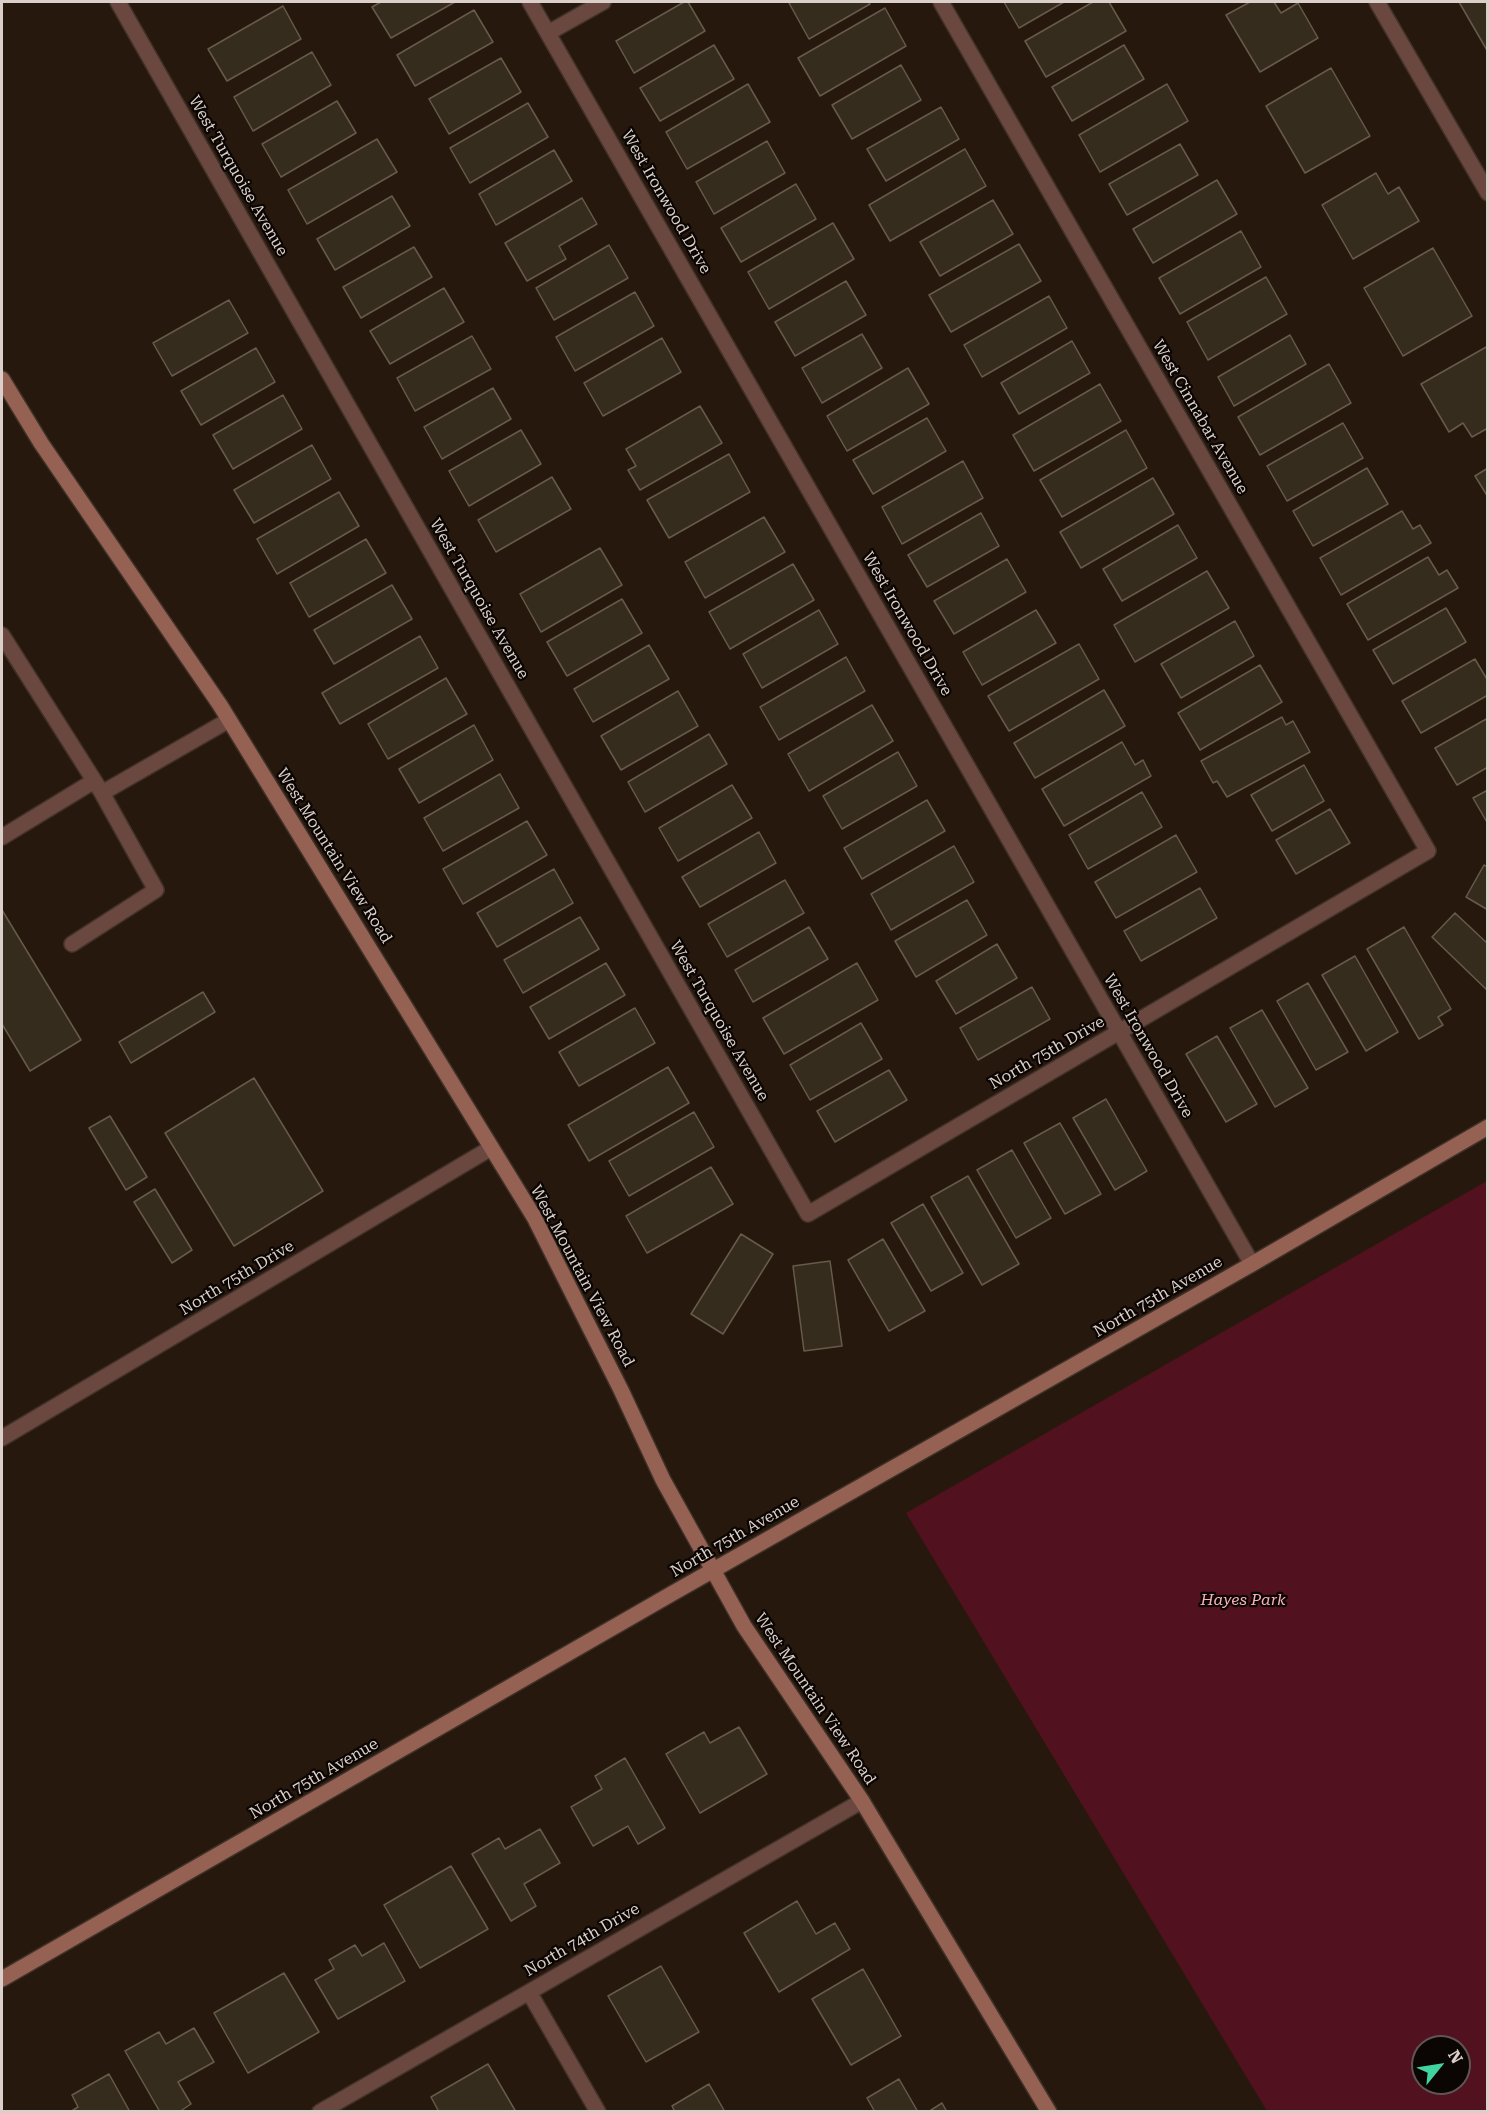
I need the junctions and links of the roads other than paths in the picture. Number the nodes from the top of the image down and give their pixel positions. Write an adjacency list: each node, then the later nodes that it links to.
1 (118, 2): 18 (street, West Turquoise Avenue)
2 (530, 2): 6 (street, West Ironwood Drive)
3 (603, 2): 6 (street)
4 (941, 2): 13 (street, West Cinnabar Avenue)
5 (1377, 2): 7 (street)
6 (548, 33): 15 (street, West Ironwood Drive)
7 (1488, 193)
8 (2, 379): 10 (street, West Mountain View Road)
9 (2, 634): 11 (street)
10 (229, 720): 11 (street); 17 (street, West Mountain View Road)
11 (98, 787): 12 (street); 14 (street)
12 (2, 837)
13 (1428, 851): 15 (street, North 75th Drive)
14 (72, 944)
15 (1120, 1032): 18 (street, North 75th Drive); 19 (street, West Ironwood Drive)
16 (1488, 1127): 19 (street, North 75th Avenue)
17 (491, 1148): 20 (street, North 75th Drive); 21 (street, West Mountain View Road)
18 (808, 1214)
19 (1252, 1264): 21 (street, North 75th Avenue)
20 (2, 1438)
21 (713, 1570): 22 (street, West Mountain View Road); 23 (street, North 75th Avenue)
22 (862, 1801): 24 (street, North 74th Drive); 27 (street, West Mountain View Road)
23 (2, 1979)
24 (529, 1992): 25 (street, North 74th Drive); 26 (street)
25 (320, 2112)
26 (598, 2112)
27 (1049, 2112)

